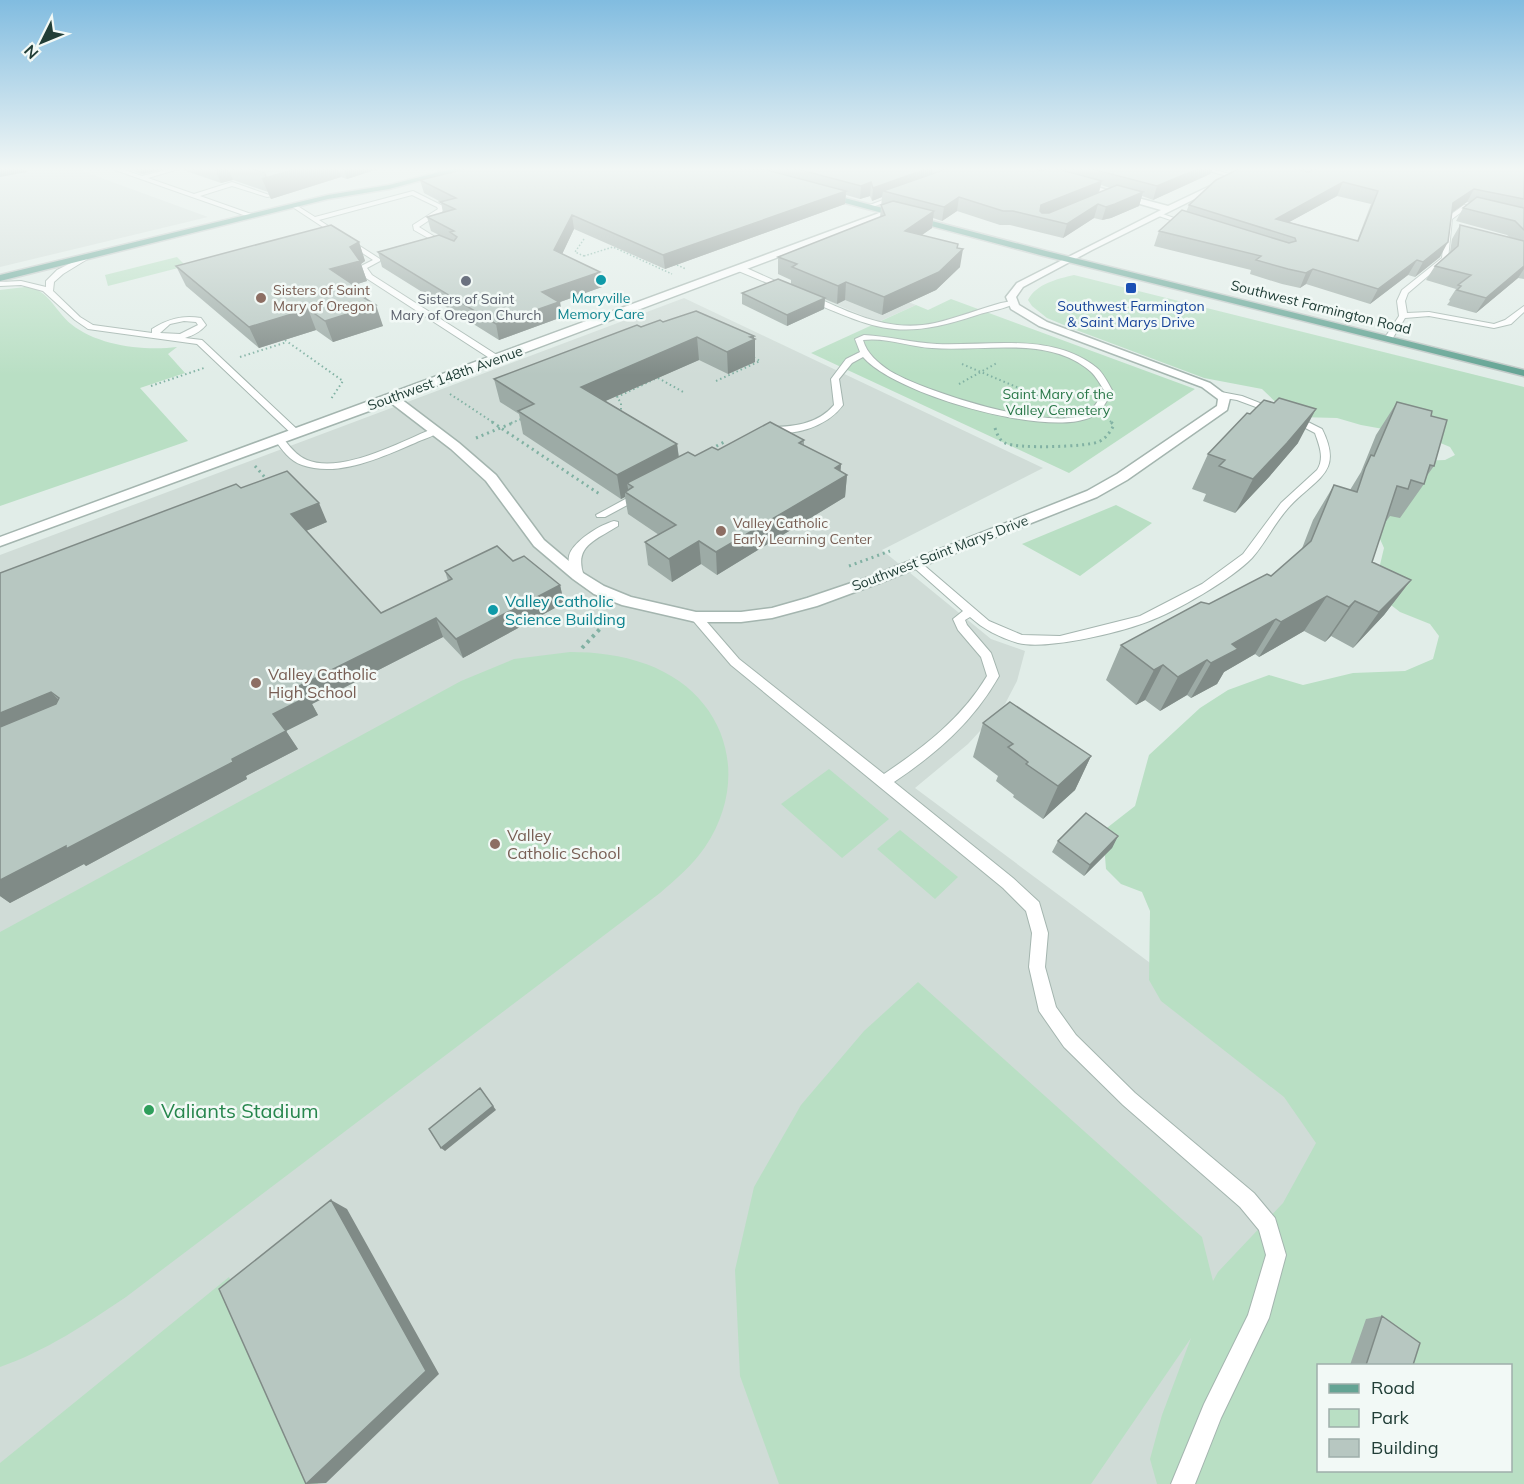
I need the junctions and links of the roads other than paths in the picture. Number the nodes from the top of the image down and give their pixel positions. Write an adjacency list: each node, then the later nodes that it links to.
1 (165, 237): 9 (main road)
2 (342, 237): 31 (lane)
3 (430, 237): 8 (lane)
4 (822, 237): 11 (street, Southwest 148th Avenue)
5 (986, 237): 10 (main road, Southwest Farmington Road)
6 (1111, 237): 10 (street)
7 (1448, 237): 19 (lane)
8 (456, 252)
9 (92, 255): 12 (main road); 14 (lane)
10 (1068, 259): 17 (street); 26 (main road, Southwest Farmington Road)
11 (739, 268): 15 (lane); 31 (street, Southwest 148th Avenue)
12 (0, 278)
13 (0, 284): 14 (lane)
14 (50, 290): 24 (lane)
15 (792, 290)
16 (803, 295): 23 (lane)
17 (1012, 303): 23 (lane); 33 (street)
18 (1524, 308): 21 (lane)
19 (1403, 316): 21 (lane); 26 (lane)
20 (168, 322): 22 (lane); 24 (lane); 25 (lane)
21 (1508, 322): 28 (lane)
22 (202, 325): 25 (lane); 29 (lane)
23 (894, 329): 27 (lane)
24 (115, 331): 25 (lane)
25 (164, 337): 29 (lane)
26 (1388, 339): 32 (main road, Southwest Farmington Road)
27 (896, 340): 30 (lane); 30 (lane)
28 (1491, 340)
29 (199, 342): 37 (lane)
30 (864, 353): 36 (lane)
31 (497, 359): 34 (street, Southwest 148th Avenue)
32 (1524, 373)
33 (1221, 395): 43 (street, Southwest Saint Marys Drive); 45 (lane)
34 (392, 398): 35 (street, Southwest Saint Marys Drive); 37 (street, Southwest 148th Avenue)
35 (435, 431): 38 (lane); 44 (street, Southwest Saint Marys Drive)
36 (757, 433)
37 (297, 434): 38 (street, Southwest 148th Avenue)
38 (280, 440): 42 (street, Southwest 148th Avenue)
39 (657, 486): 40 (lane)
40 (601, 515)
41 (614, 524): 44 (lane)
42 (0, 542)
43 (915, 563): 45 (lane); 46 (street, Southwest Saint Marys Drive)
44 (578, 576): 46 (street, Southwest Saint Marys Drive)
45 (969, 612): 47 (lane)
46 (696, 617): 47 (lane)
47 (882, 783): 48 (lane)
48 (1183, 1484)

